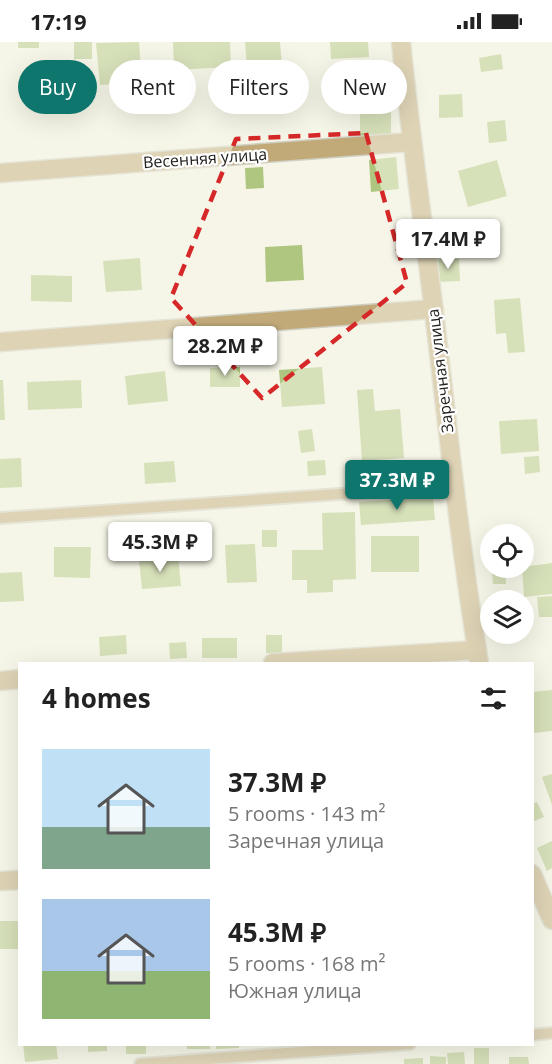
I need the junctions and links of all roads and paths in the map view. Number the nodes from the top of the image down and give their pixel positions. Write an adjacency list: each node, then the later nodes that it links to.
1 (400, 42): 2 (street, Заречная улица)
2 (411, 142): 3 (street, Весенняя улица); 4 (street, Заречная улица)
3 (0, 173)
4 (434, 309): 5 (street); 6 (street, Заречная улица)
5 (0, 342)
6 (454, 486): 7 (lane); 8 (street, Заречная улица)
7 (0, 518)
8 (478, 656): 9 (street)
9 (302, 662)
10 (18, 679): 11 (street)
11 (0, 681)
12 (534, 879): 15 (street)
13 (18, 880): 14 (street)
14 (0, 881)
15 (552, 920)
16 (552, 1034): 17 (lane)
17 (534, 1035)
18 (383, 1046): 19 (lane)
19 (140, 1064)

